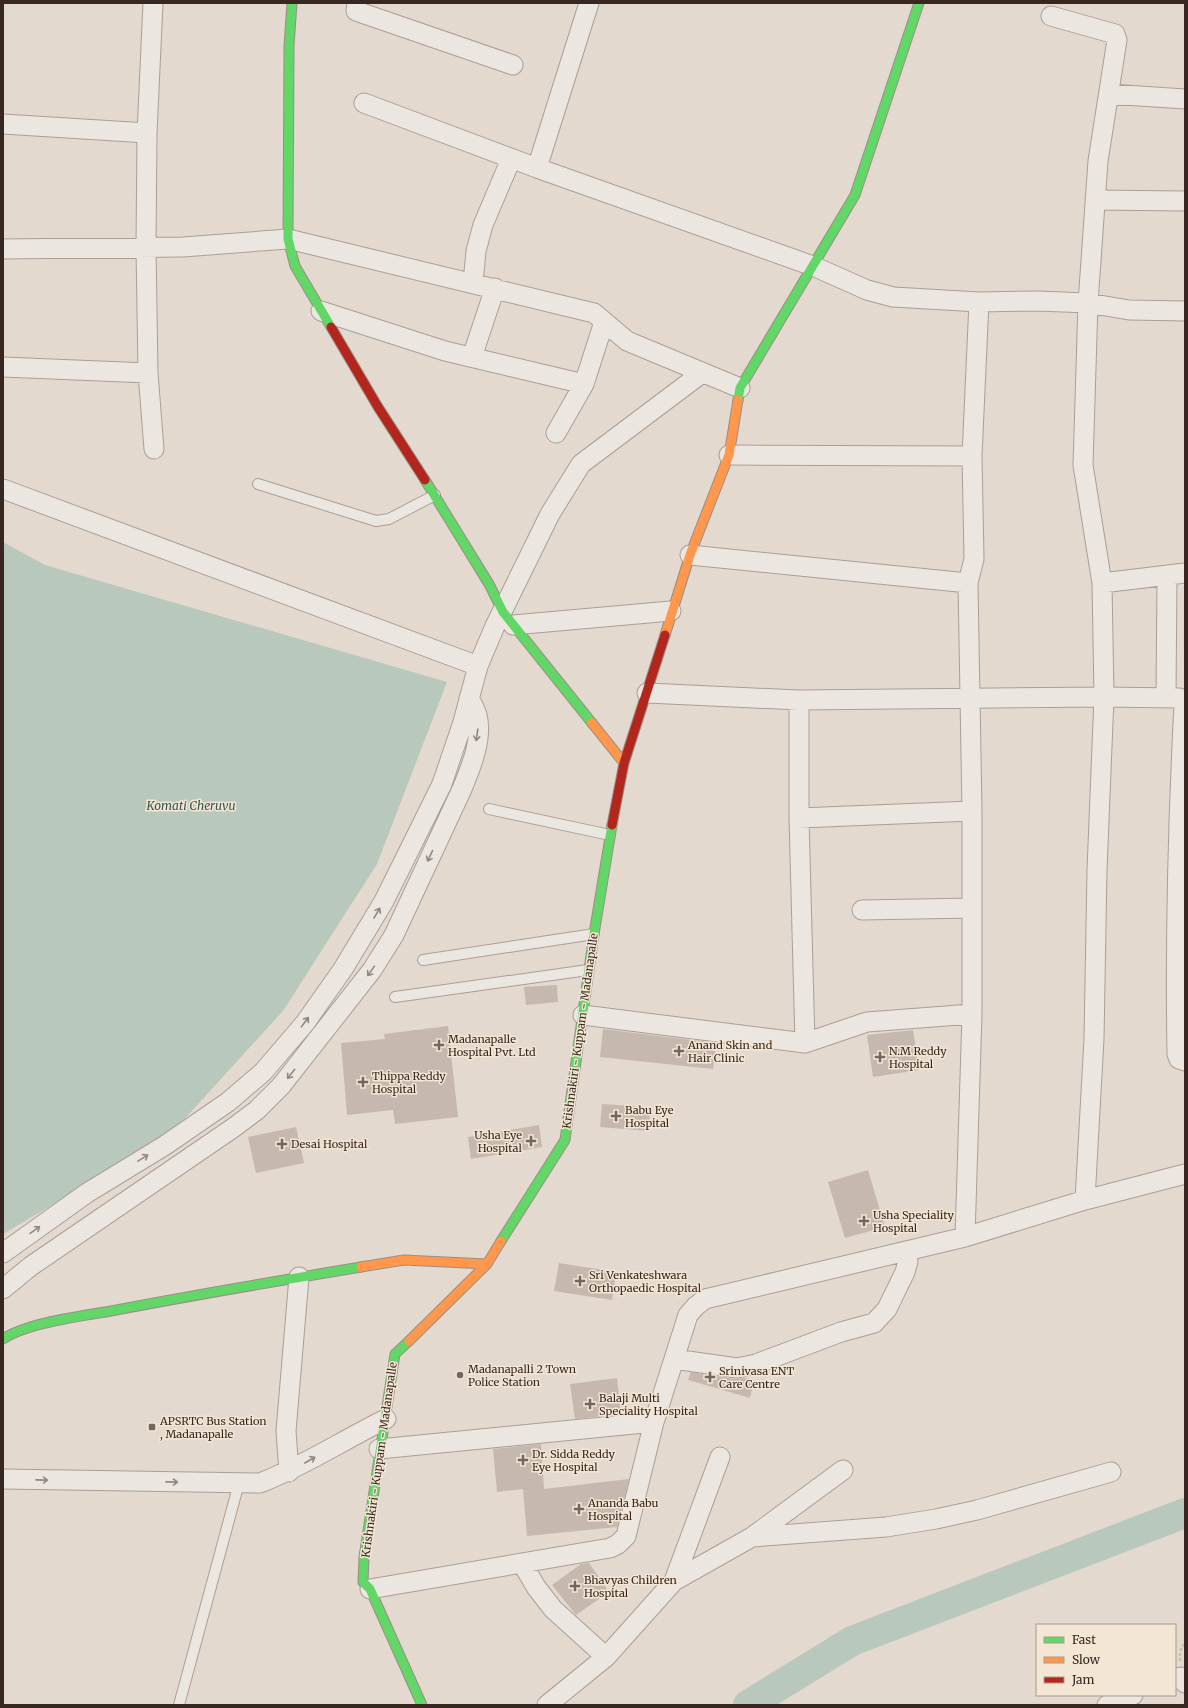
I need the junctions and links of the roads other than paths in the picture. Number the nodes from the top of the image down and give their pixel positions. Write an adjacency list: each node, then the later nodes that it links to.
1 (153, 3): 12 (street)
2 (292, 3): 17 (main road)
3 (357, 3): 7 (street)
4 (589, 3): 14 (street)
5 (919, 3): 20 (main road)
6 (1050, 16): 8 (street)
7 (513, 64)
8 (1109, 94): 9 (street); 15 (street)
9 (1185, 99)
10 (364, 103): 13 (street)
11 (3, 124): 12 (street)
12 (147, 133): 18 (street)
13 (511, 159): 14 (street); 21 (street)
14 (537, 168): 20 (street)
15 (1096, 200): 16 (street); 24 (street)
16 (1185, 201)
17 (288, 239): 18 (street); 21 (street); 25 (main road)
18 (146, 247): 19 (street); 30 (street)
19 (3, 249)
20 (813, 266): 23 (street); 33 (main road)
21 (473, 283): 22 (street)
22 (494, 288): 27 (street); 28 (street)
23 (979, 302): 24 (street); 37 (street)
24 (1088, 303): 26 (street); 44 (street)
25 (321, 311): 28 (street); 40 (main road)
26 (1185, 311)
27 (604, 322): 31 (street); 32 (street)
28 (472, 357): 32 (street)
29 (3, 367): 30 (street)
30 (148, 373): 35 (street)
31 (702, 373): 33 (street); 46 (street)
32 (584, 384): 34 (street)
33 (740, 388): 36 (main road, Krishnakiri - Kuppam - Madanapalle)
34 (556, 433)
35 (154, 449)
36 (729, 455): 37 (street); 41 (main road, Krishnakiri - Kuppam - Madanapalle)
37 (972, 456): 43 (street)
38 (258, 484): 40 (lane)
39 (3, 489): 47 (street)
40 (435, 495): 46 (main road)
41 (690, 555): 43 (street); 45 (main road, Krishnakiri - Kuppam - Madanapalle)
42 (1176, 574): 44 (street); 52 (street)
43 (968, 583): 51 (street)
44 (1102, 583): 49 (street)
45 (671, 611): 46 (street); 48 (main road, Krishnakiri - Kuppam - Madanapalle)
46 (508, 619): 47 (street); 54 (main road)
47 (478, 666): 50 (street)
48 (647, 693): 53 (street); 54 (main road, Krishnakiri - Kuppam - Madanapalle)
49 (1104, 697): 51 (street); 52 (street); 73 (street)
50 (469, 698): 76 (street, one-way to 50); 79 (street, one-way to 79)
51 (969, 698): 53 (street); 57 (street)
52 (1166, 698): 55 (street)
53 (799, 700): 58 (street)
54 (624, 763): 59 (main road, Krishnakiri - Kuppam - Madanapalle)
55 (1183, 785): 60 (street)
56 (489, 809): 59 (lane)
57 (972, 811): 58 (street); 61 (street)
58 (799, 818): 70 (street)
59 (610, 835): 63 (main road, Krishnakiri - Kuppam - Madanapalle)
60 (1182, 841): 66 (street)
61 (972, 908): 62 (street); 68 (street)
62 (862, 910)
63 (594, 934): 64 (lane); 65 (main road, Krishnakiri - Kuppam - Madanapalle)
64 (423, 960)
65 (588, 970): 67 (lane); 69 (main road, Krishnakiri - Kuppam - Madanapalle)
66 (1180, 979): 71 (street)
67 (395, 997)
68 (972, 1014): 70 (street); 74 (street)
69 (583, 1015): 70 (street); 77 (main road, Krishnakiri - Kuppam - Madanapalle)
70 (805, 1043)
71 (1185, 1061)
72 (1185, 1174): 73 (street)
73 (1085, 1200): 74 (street)
74 (965, 1237): 75 (street)
75 (907, 1251): 81 (street); 81 (street)
76 (3, 1253)
77 (487, 1264): 78 (main road); 82 (main road, Krishnakiri - Kuppam - Madanapalle)
78 (299, 1277): 80 (main road); 87 (street)
79 (3, 1289)
80 (3, 1339)
81 (674, 1359): 83 (street)
82 (386, 1419): 84 (main road, Krishnakiri - Kuppam - Madanapalle); 87 (street, one-way to 82)
83 (654, 1422): 84 (street); 92 (street)
84 (379, 1449): 94 (main road, Krishnakiri - Kuppam - Madanapalle)
85 (720, 1457): 93 (street)
86 (843, 1470): 91 (street)
87 (289, 1472): 90 (street)
88 (1111, 1472): 91 (street)
89 (3, 1479): 90 (street, one-way to 90)
90 (239, 1483): 99 (lane)
91 (752, 1537): 93 (street)
92 (522, 1563): 94 (street); 95 (street)
93 (674, 1581): 95 (street)
94 (370, 1589): 100 (main road, Krishnakiri - Kuppam - Madanapalle)
95 (606, 1657): 101 (street)
96 (1176, 1679): 97 (street)
97 (1185, 1683)
98 (1130, 1696): 102 (street)
99 (179, 1705)
100 (422, 1705)
101 (547, 1705)
102 (1107, 1705)

